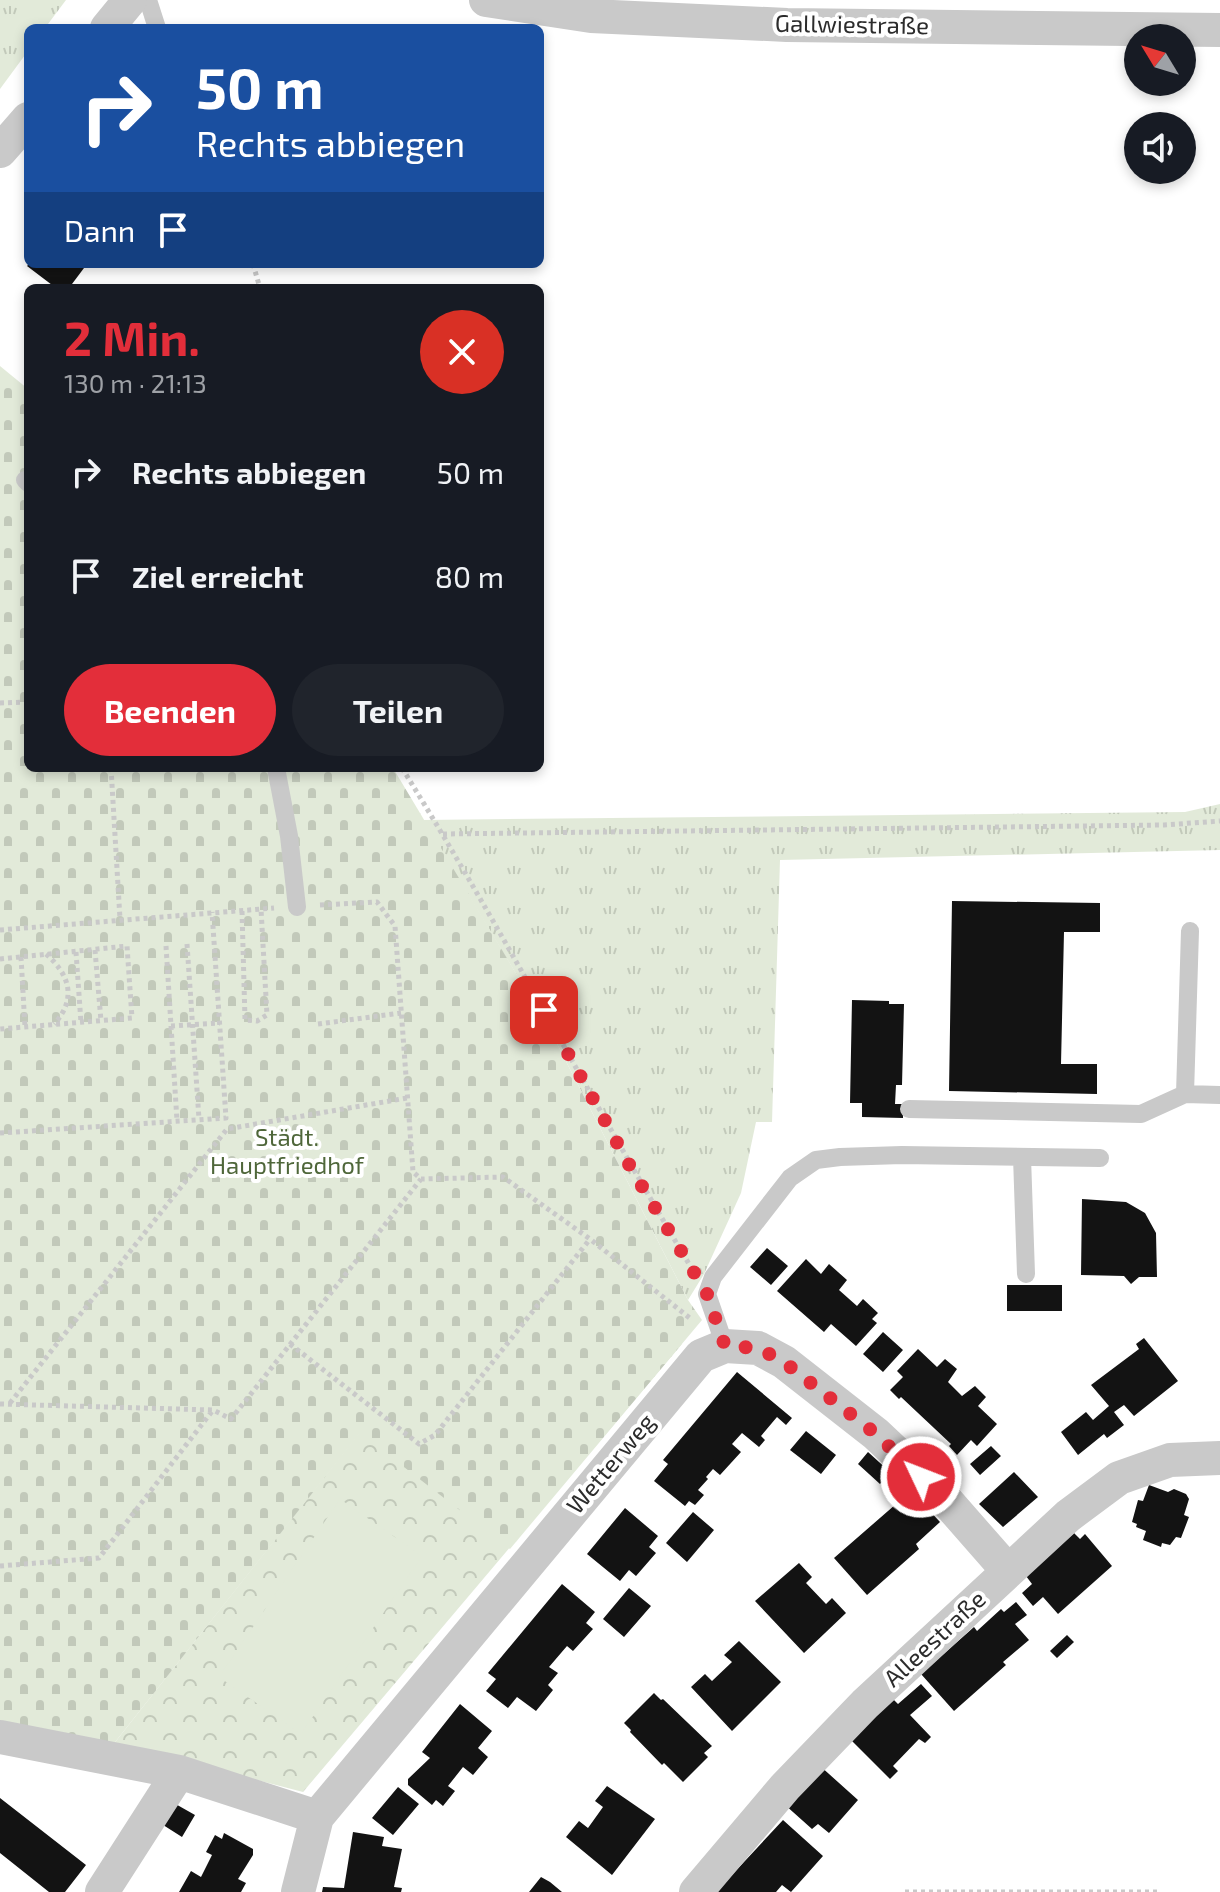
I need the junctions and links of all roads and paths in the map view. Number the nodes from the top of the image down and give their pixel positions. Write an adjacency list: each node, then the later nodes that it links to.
1 (130, 0): 4 (street)
2 (148, 0): 5 (lane)
3 (486, 0): 6 (street, Gallwiestraße)
4 (110, 24)
5 (156, 24)
6 (1220, 30)
7 (24, 124): 8 (street)
8 (0, 151)
9 (24, 702): 10 (path)
10 (0, 703)
11 (111, 772): 20 (path)
12 (277, 772): 16 (lane)
13 (404, 772): 15 (path)
14 (1220, 821): 15 (path)
15 (443, 834): 54 (path)
16 (297, 907): 17 (path); 30 (path)
17 (261, 909): 18 (path); 18 (path)
18 (242, 911): 19 (path)
19 (212, 912): 20 (path); 33 (path)
20 (120, 919): 21 (path)
21 (0, 930)
22 (1190, 931): 40 (lane)
23 (187, 944): 36 (path)
24 (166, 946): 37 (path)
25 (95, 950): 26 (path); 31 (path); 31 (path)
26 (76, 952): 27 (path); 32 (path)
27 (46, 954): 28 (path); 35 (path)
28 (21, 957): 29 (path); 38 (path)
29 (0, 959)
30 (401, 1013): 34 (path); 42 (path)
31 (101, 1021): 32 (path)
32 (81, 1023): 35 (path)
33 (220, 1023): 36 (path); 44 (path)
34 (318, 1024)
35 (54, 1025): 38 (path)
36 (192, 1025): 37 (path); 45 (path)
37 (171, 1026): 46 (path)
38 (25, 1027): 39 (path)
39 (0, 1029)
40 (1185, 1094): 41 (lane); 43 (lane)
41 (1220, 1095)
42 (407, 1098): 47 (path); 51 (path)
43 (909, 1109)
44 (226, 1118): 45 (path); 47 (path)
45 (199, 1119): 46 (path)
46 (177, 1121): 48 (path)
47 (227, 1129): 57 (path)
48 (0, 1133)
49 (1022, 1157): 50 (lane); 53 (lane); 54 (lane)
50 (1100, 1158)
51 (421, 1179): 52 (path); 55 (path)
52 (590, 1239): 55 (path); 56 (path)
53 (1026, 1274)
54 (707, 1294): 56 (lane)
55 (290, 1344): 59 (path)
56 (725, 1346): 62 (street); 65 (street, Wetterweg)
57 (10, 1403): 58 (path); 59 (path)
58 (0, 1404)
59 (213, 1410): 61 (path)
60 (1220, 1458): 62 (street, Alleestraße)
61 (0, 1566)
62 (1008, 1571): 68 (street, Alleestraße)
63 (0, 1737): 64 (street)
64 (179, 1772): 65 (street); 66 (street)
65 (317, 1817): 67 (street, Wetterweg)
66 (102, 1892)
67 (298, 1892)
68 (696, 1892)
69 (905, 1892): 70 (path)
70 (1161, 1892)

